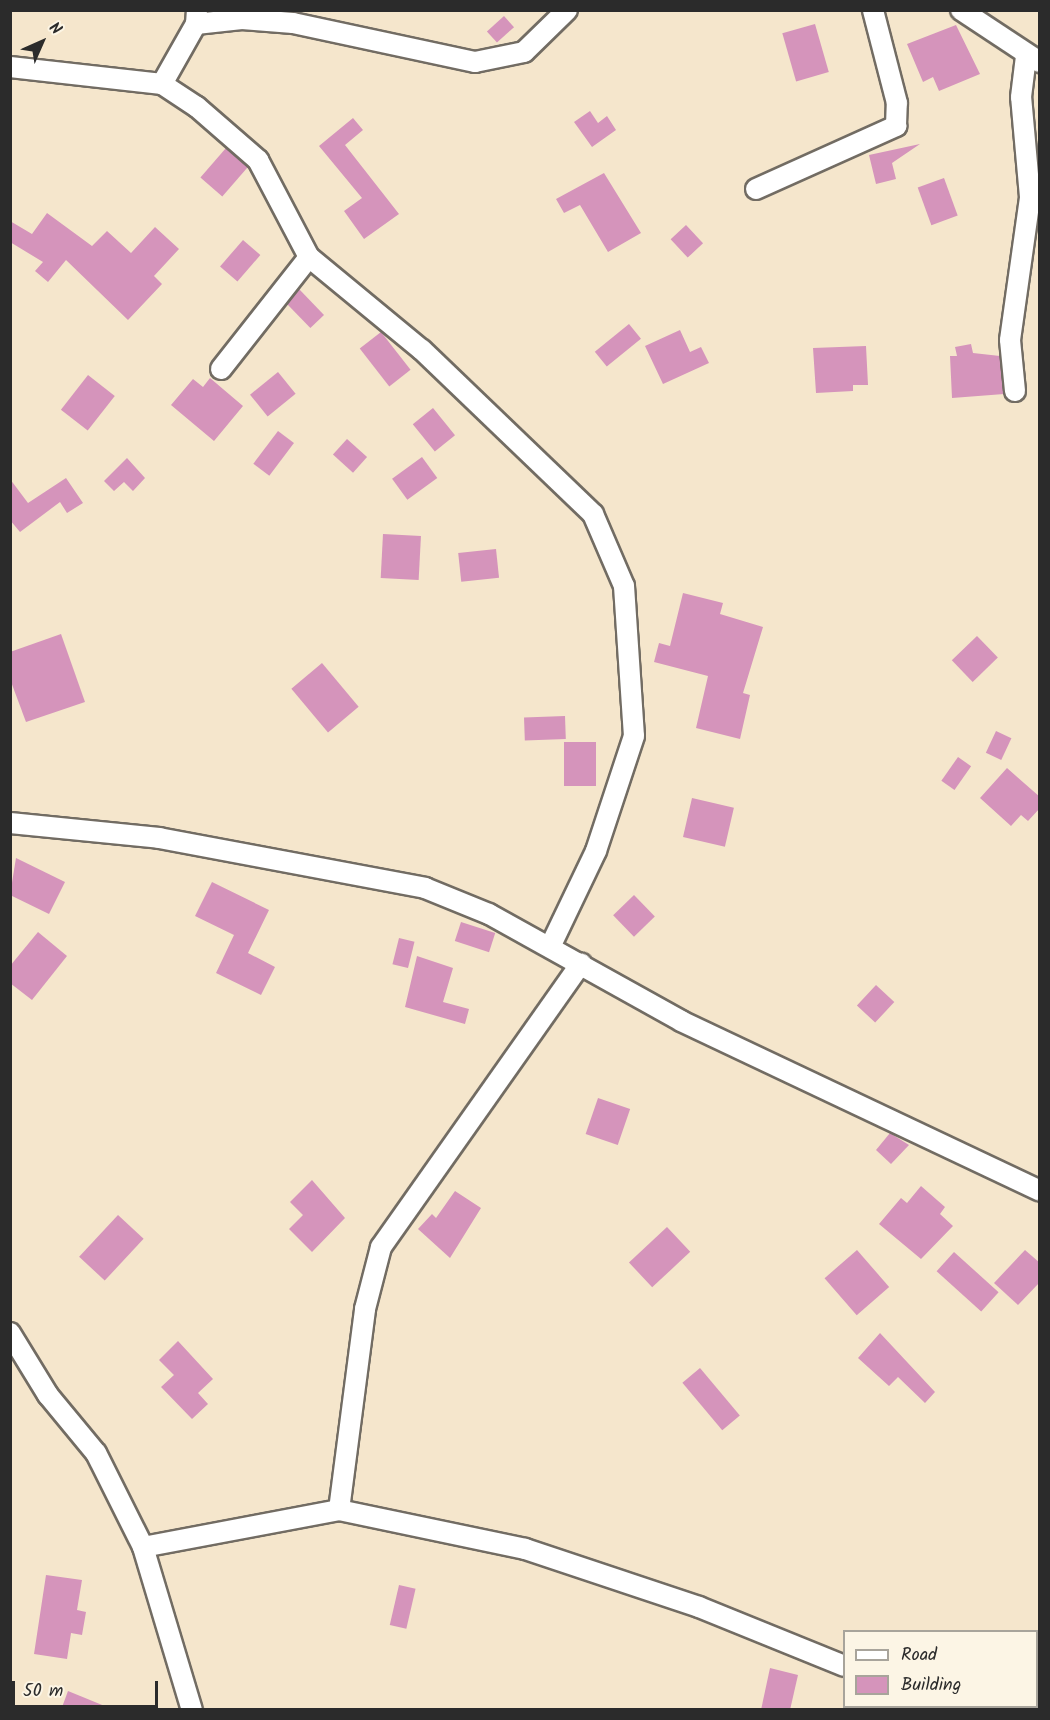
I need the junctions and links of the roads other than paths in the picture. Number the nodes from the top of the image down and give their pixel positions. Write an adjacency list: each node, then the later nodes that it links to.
1 (567, 10): 4 (street)
2 (873, 10): 8 (street)
3 (961, 10): 5 (street)
4 (196, 17): 7 (street)
5 (1033, 59): 11 (street)
6 (10, 67): 7 (street)
7 (162, 84): 9 (street)
8 (756, 189)
9 (309, 257): 10 (street); 13 (street)
10 (221, 369)
11 (1015, 391)
12 (10, 823): 13 (street)
13 (550, 947): 14 (street)
14 (581, 964): 15 (street); 17 (street)
15 (1040, 1191)
16 (10, 1333): 18 (street)
17 (339, 1510): 18 (street); 19 (street)
18 (143, 1547): 20 (street)
19 (843, 1666)
20 (192, 1710)

